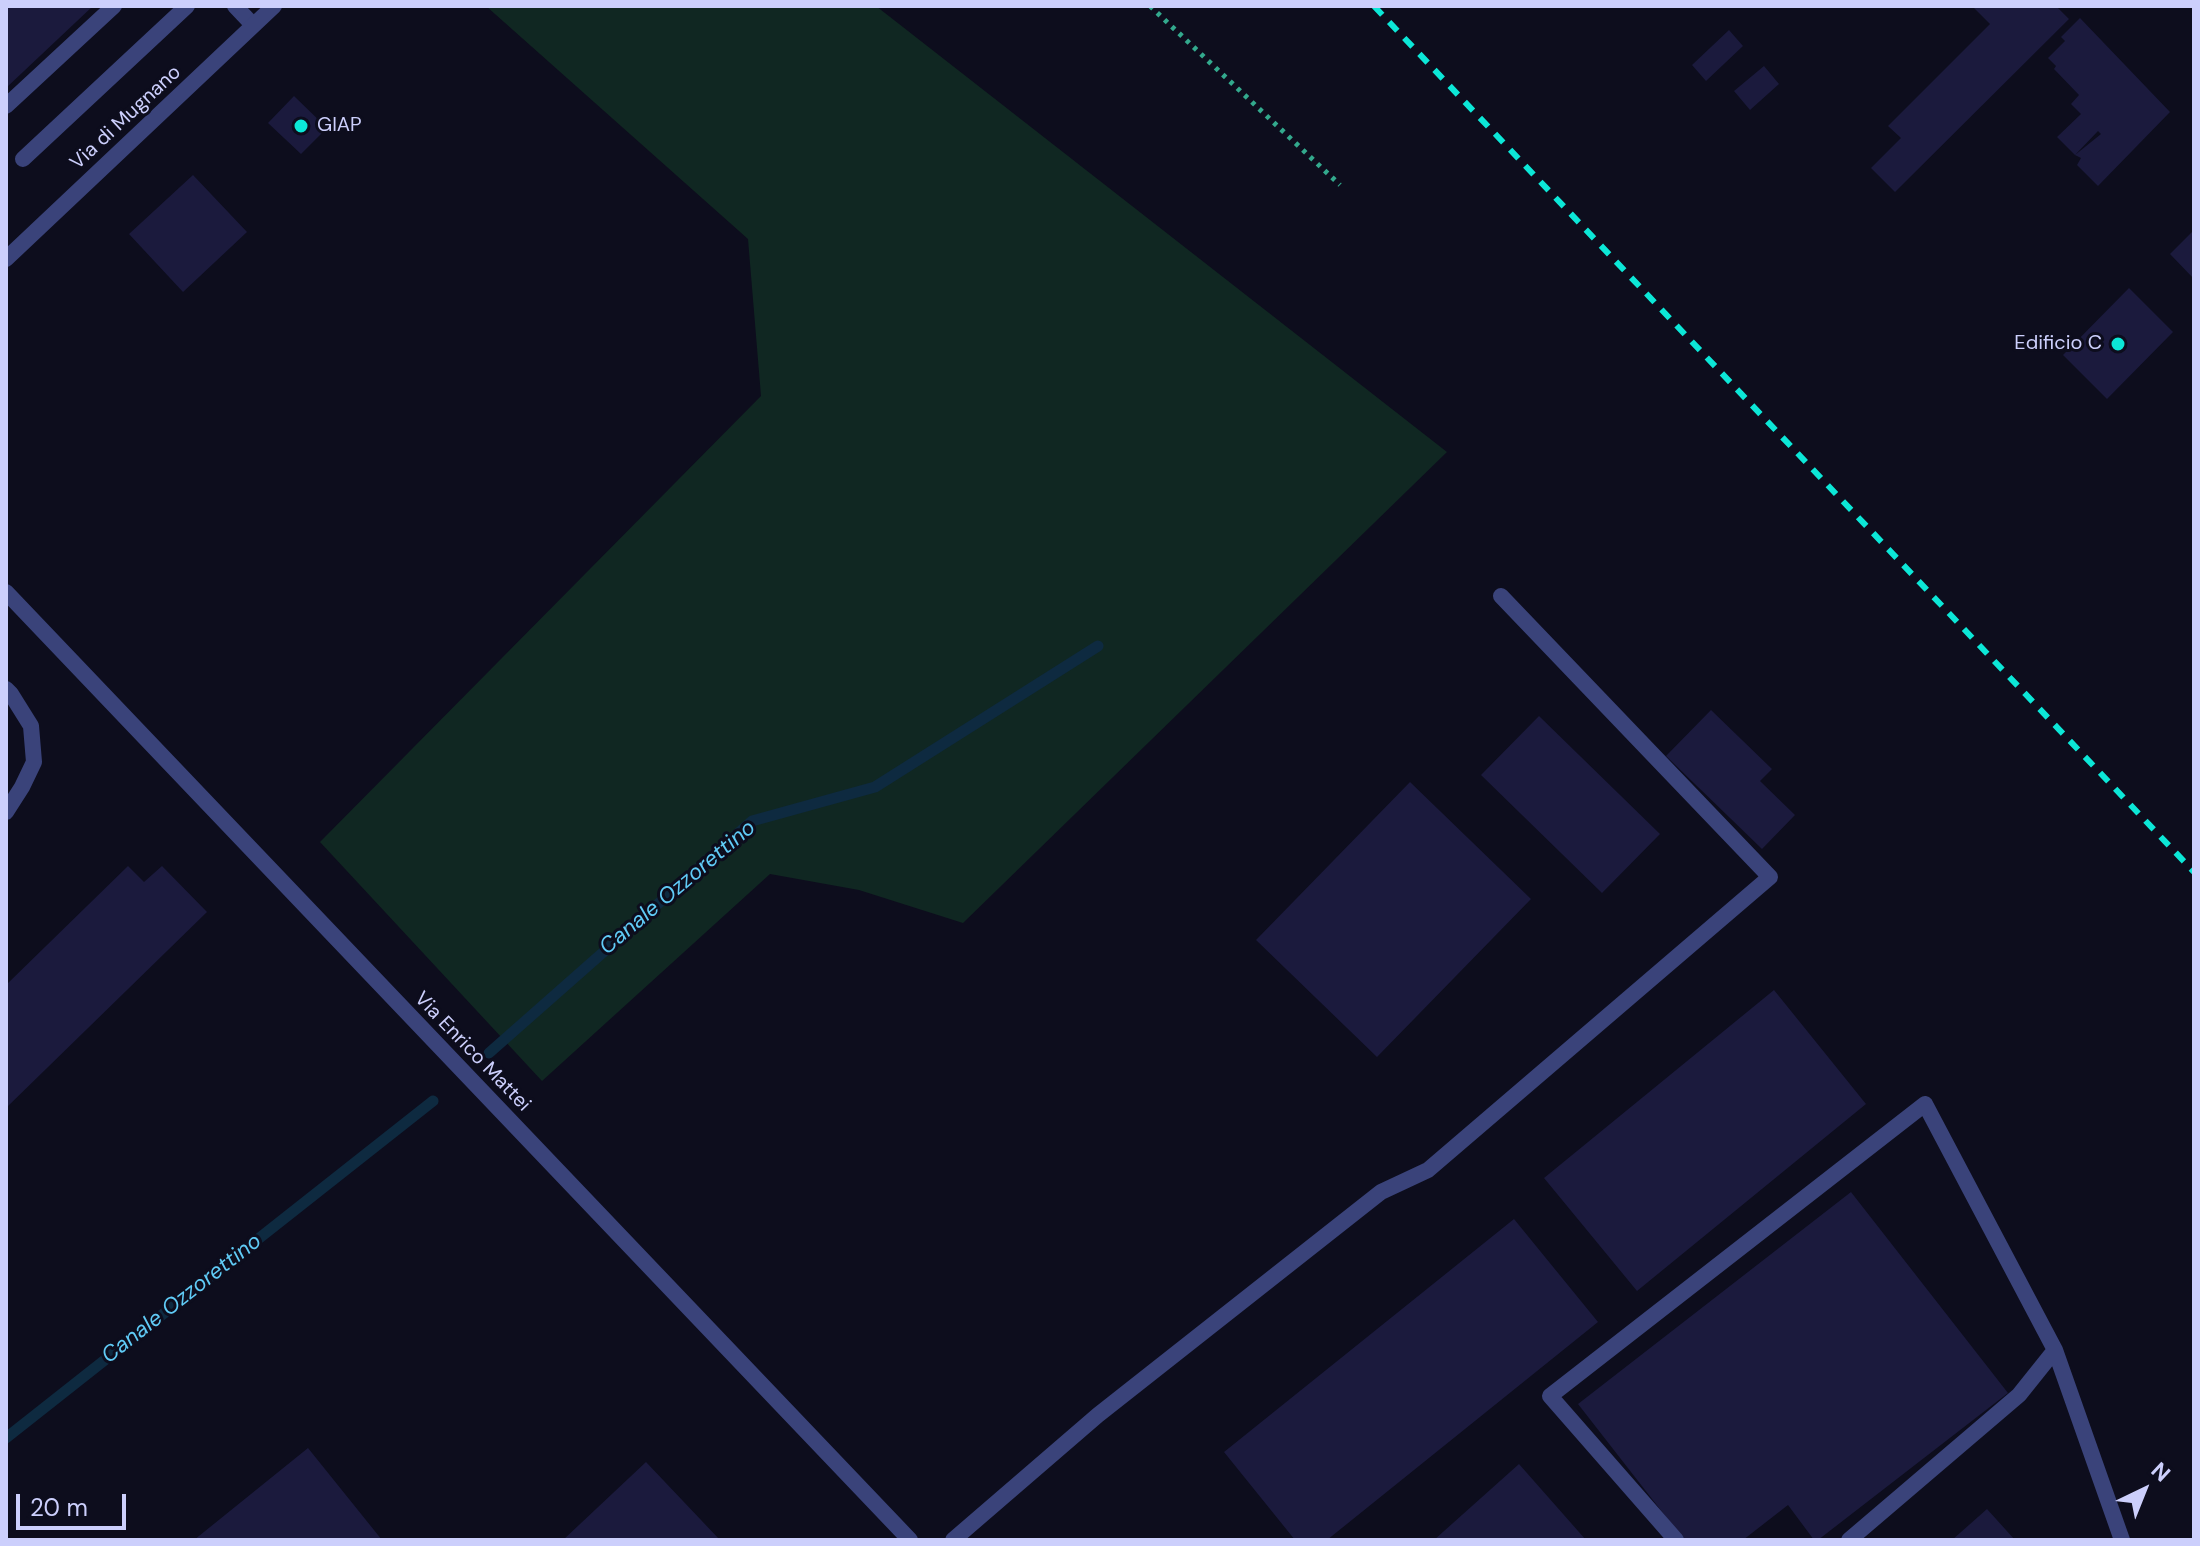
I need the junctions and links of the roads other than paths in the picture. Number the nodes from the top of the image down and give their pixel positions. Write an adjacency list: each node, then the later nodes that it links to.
1 (114, 6): 6 (street)
2 (187, 6): 7 (street)
3 (235, 6): 5 (street)
4 (274, 6): 5 (street, Via di Mugnano)
5 (253, 25): 8 (street, Via di Mugnano)
6 (6, 106)
7 (23, 159)
8 (6, 259)
9 (6, 592): 14 (street, Via Enrico Mattei)
10 (1501, 596): 15 (street)
11 (6, 689): 12 (street)
12 (6, 812)
13 (2055, 1350): 16 (street); 17 (street); 18 (street)
14 (910, 1540)
15 (953, 1540)
16 (1676, 1540)
17 (1849, 1540)
18 (2122, 1540)

